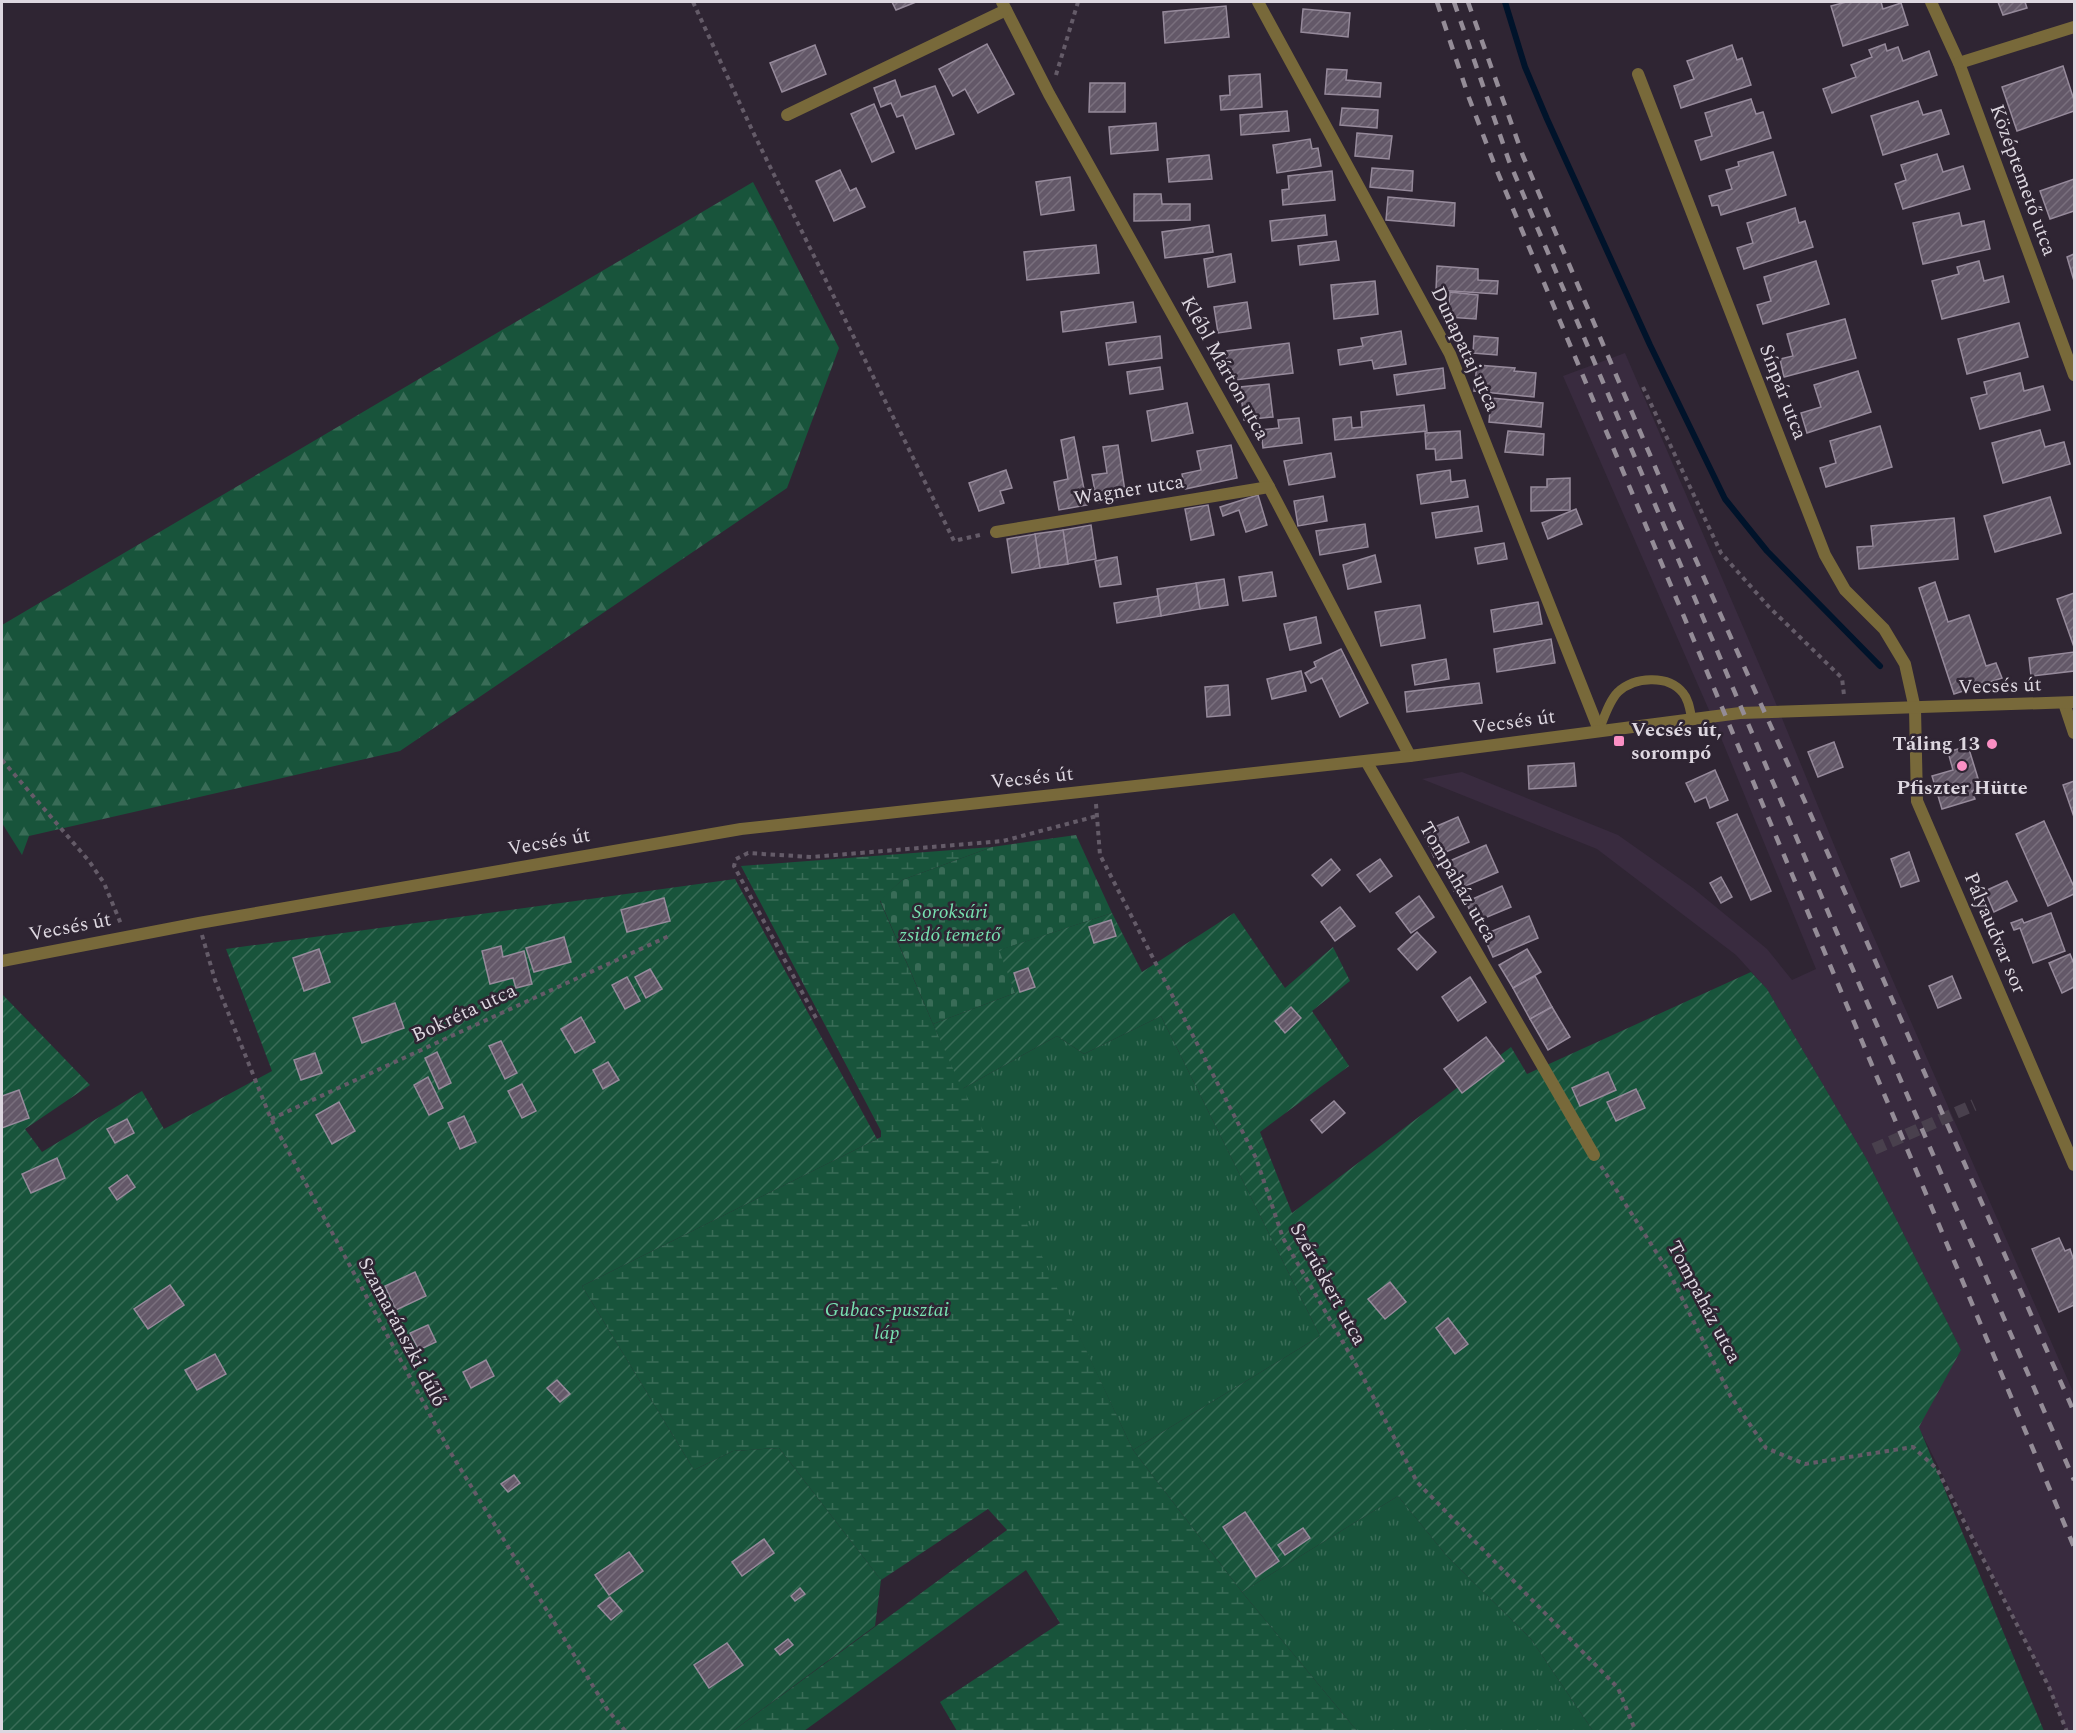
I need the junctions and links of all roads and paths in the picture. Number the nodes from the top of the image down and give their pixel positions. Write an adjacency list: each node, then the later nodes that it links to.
1 (693, 2): 14 (path)
2 (1078, 2): 9 (path)
3 (1258, 2): 19 (street, Dunapataj utca)
4 (1930, 2): 7 (street, Középtemető utca)
5 (1004, 6): 9 (street, Klébl Márton utca); 10 (street)
6 (2074, 27): 7 (street)
7 (1959, 63): 11 (street, Középtemető utca)
8 (1638, 74): 16 (street, Sínpár utca)
9 (1049, 94): 13 (street, Klébl Márton utca)
10 (788, 115)
11 (2074, 375)
12 (1643, 387): 17 (path)
13 (1269, 487): 14 (street, Wagner utca); 21 (street, Klébl Márton utca)
14 (996, 532)
15 (2069, 702): 16 (street, Vecsés út); 20 (street)
16 (1916, 709): 17 (street, Vecsés út); 33 (street, Pályaudvar sor)
17 (1846, 710): 18 (street, Vecsés út)
18 (1692, 720): 19 (street, Vecsés út); 19 (lane)
19 (1599, 730): 21 (street, Vecsés út)
20 (2074, 733)
21 (1410, 756): 23 (street, Vecsés út)
22 (2, 760): 27 (path)
23 (1366, 761): 24 (street, Vecsés út); 32 (street, Tompaház utca)
24 (1095, 791): 25 (path, Szérűskert utca); 26 (street, Vecsés út)
25 (1097, 816): 30 (path); 35 (path, Szérűskert utca)
26 (199, 923): 27 (street, Vecsés út); 31 (path, Szamaránszki dűlő)
27 (126, 936): 29 (street, Vecsés út)
28 (669, 936): 31 (path, Bokréta utca)
29 (2, 960)
30 (816, 1018)
31 (271, 1119): 34 (path, Szamaránszki dűlő)
32 (1594, 1155): 36 (path, Tompaház utca)
33 (2074, 1164)
34 (626, 1731)
35 (1636, 1731)
36 (2067, 1731)

